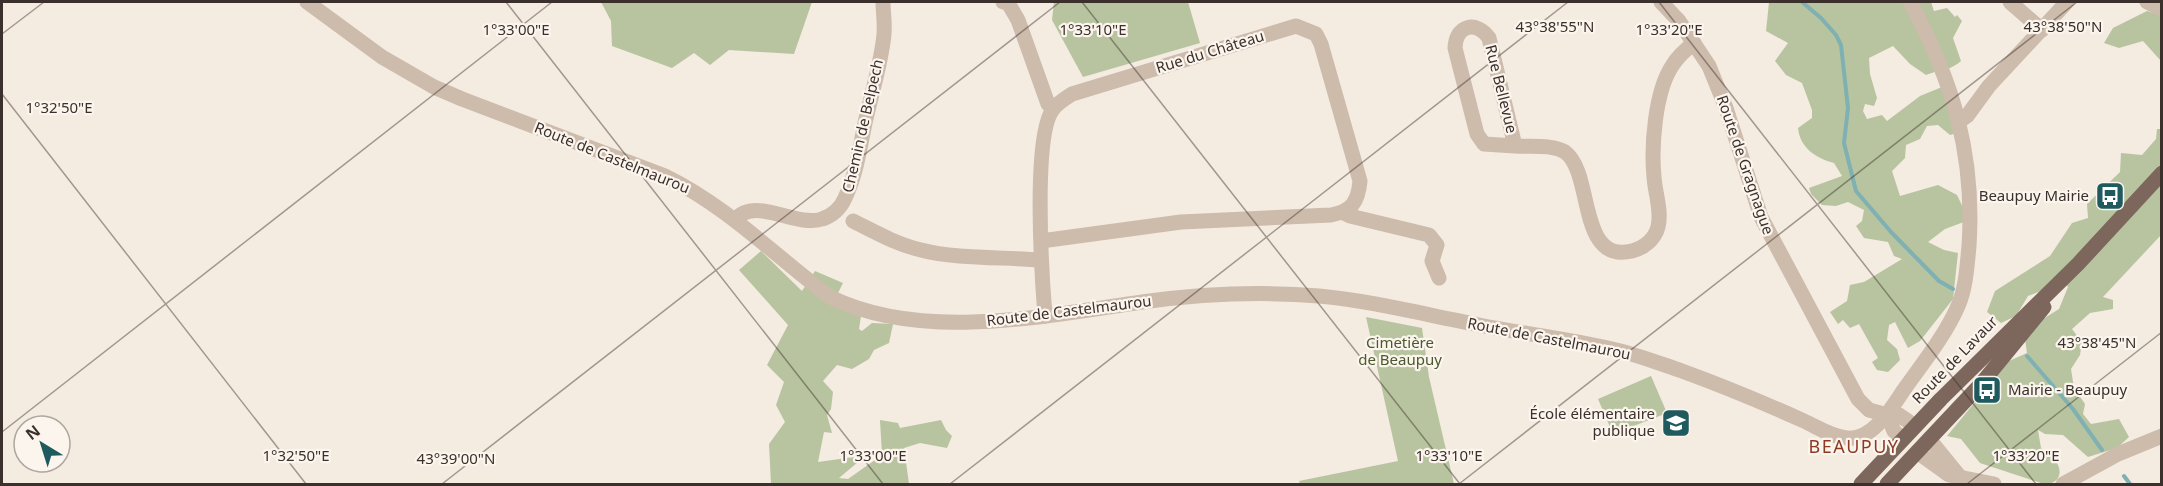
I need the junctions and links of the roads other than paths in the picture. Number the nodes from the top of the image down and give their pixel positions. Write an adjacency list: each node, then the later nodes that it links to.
1 (307, 2): 17 (street, Route de Castelmaurou)
2 (883, 2): 17 (street, Chemin de Belpech)
3 (1003, 2): 12 (street)
4 (1661, 2): 11 (street, Route de Gragnague)
5 (1910, 2): 13 (street, Route de Castelmaurou)
6 (2010, 2): 10 (street)
7 (2067, 2): 10 (street)
8 (2147, 2): 9 (street)
9 (2162, 9)
10 (2042, 30): 13 (street)
11 (1694, 43): 14 (street, Rue Bellevue); 24 (street, Route de Gragnague)
12 (1053, 108): 16 (street, Rue du Château); 19 (street)
13 (1960, 121): 24 (street, Route de Castelmaurou)
14 (1515, 146): 14 (street, Rue Bellevue)
15 (2162, 173): 21 (main road, Route de Lavaur)
16 (1344, 213): 19 (street); 22 (street)
17 (735, 220): 23 (street, Route de Castelmaurou)
18 (853, 221): 20 (street)
19 (1041, 241): 20 (street)
20 (1040, 260): 23 (street)
21 (2078, 264): 25 (main road, Route de Lavaur); 28 (main road, Route de Lavaur)
22 (1439, 278)
23 (1045, 316): 24 (street, Route de Castelmaurou)
24 (1887, 415): 25 (street, Route de Gragnague); 27 (street, Route de Gragnague)
25 (1915, 426): 27 (main road, Route de Lavaur); 28 (main road)
26 (2162, 436): 30 (street)
27 (1903, 439): 29 (main road); 32 (main road, Route de Lavaur)
28 (1929, 439): 29 (main road, Route de Lavaur); 31 (street)
29 (1917, 453): 31 (street); 33 (main road, Route de Lavaur)
30 (2087, 471): 35 (street); 36 (street)
31 (1960, 477): 34 (street)
32 (1861, 484)
33 (1887, 484)
34 (1994, 484)
35 (2063, 484)
36 (2078, 484)

